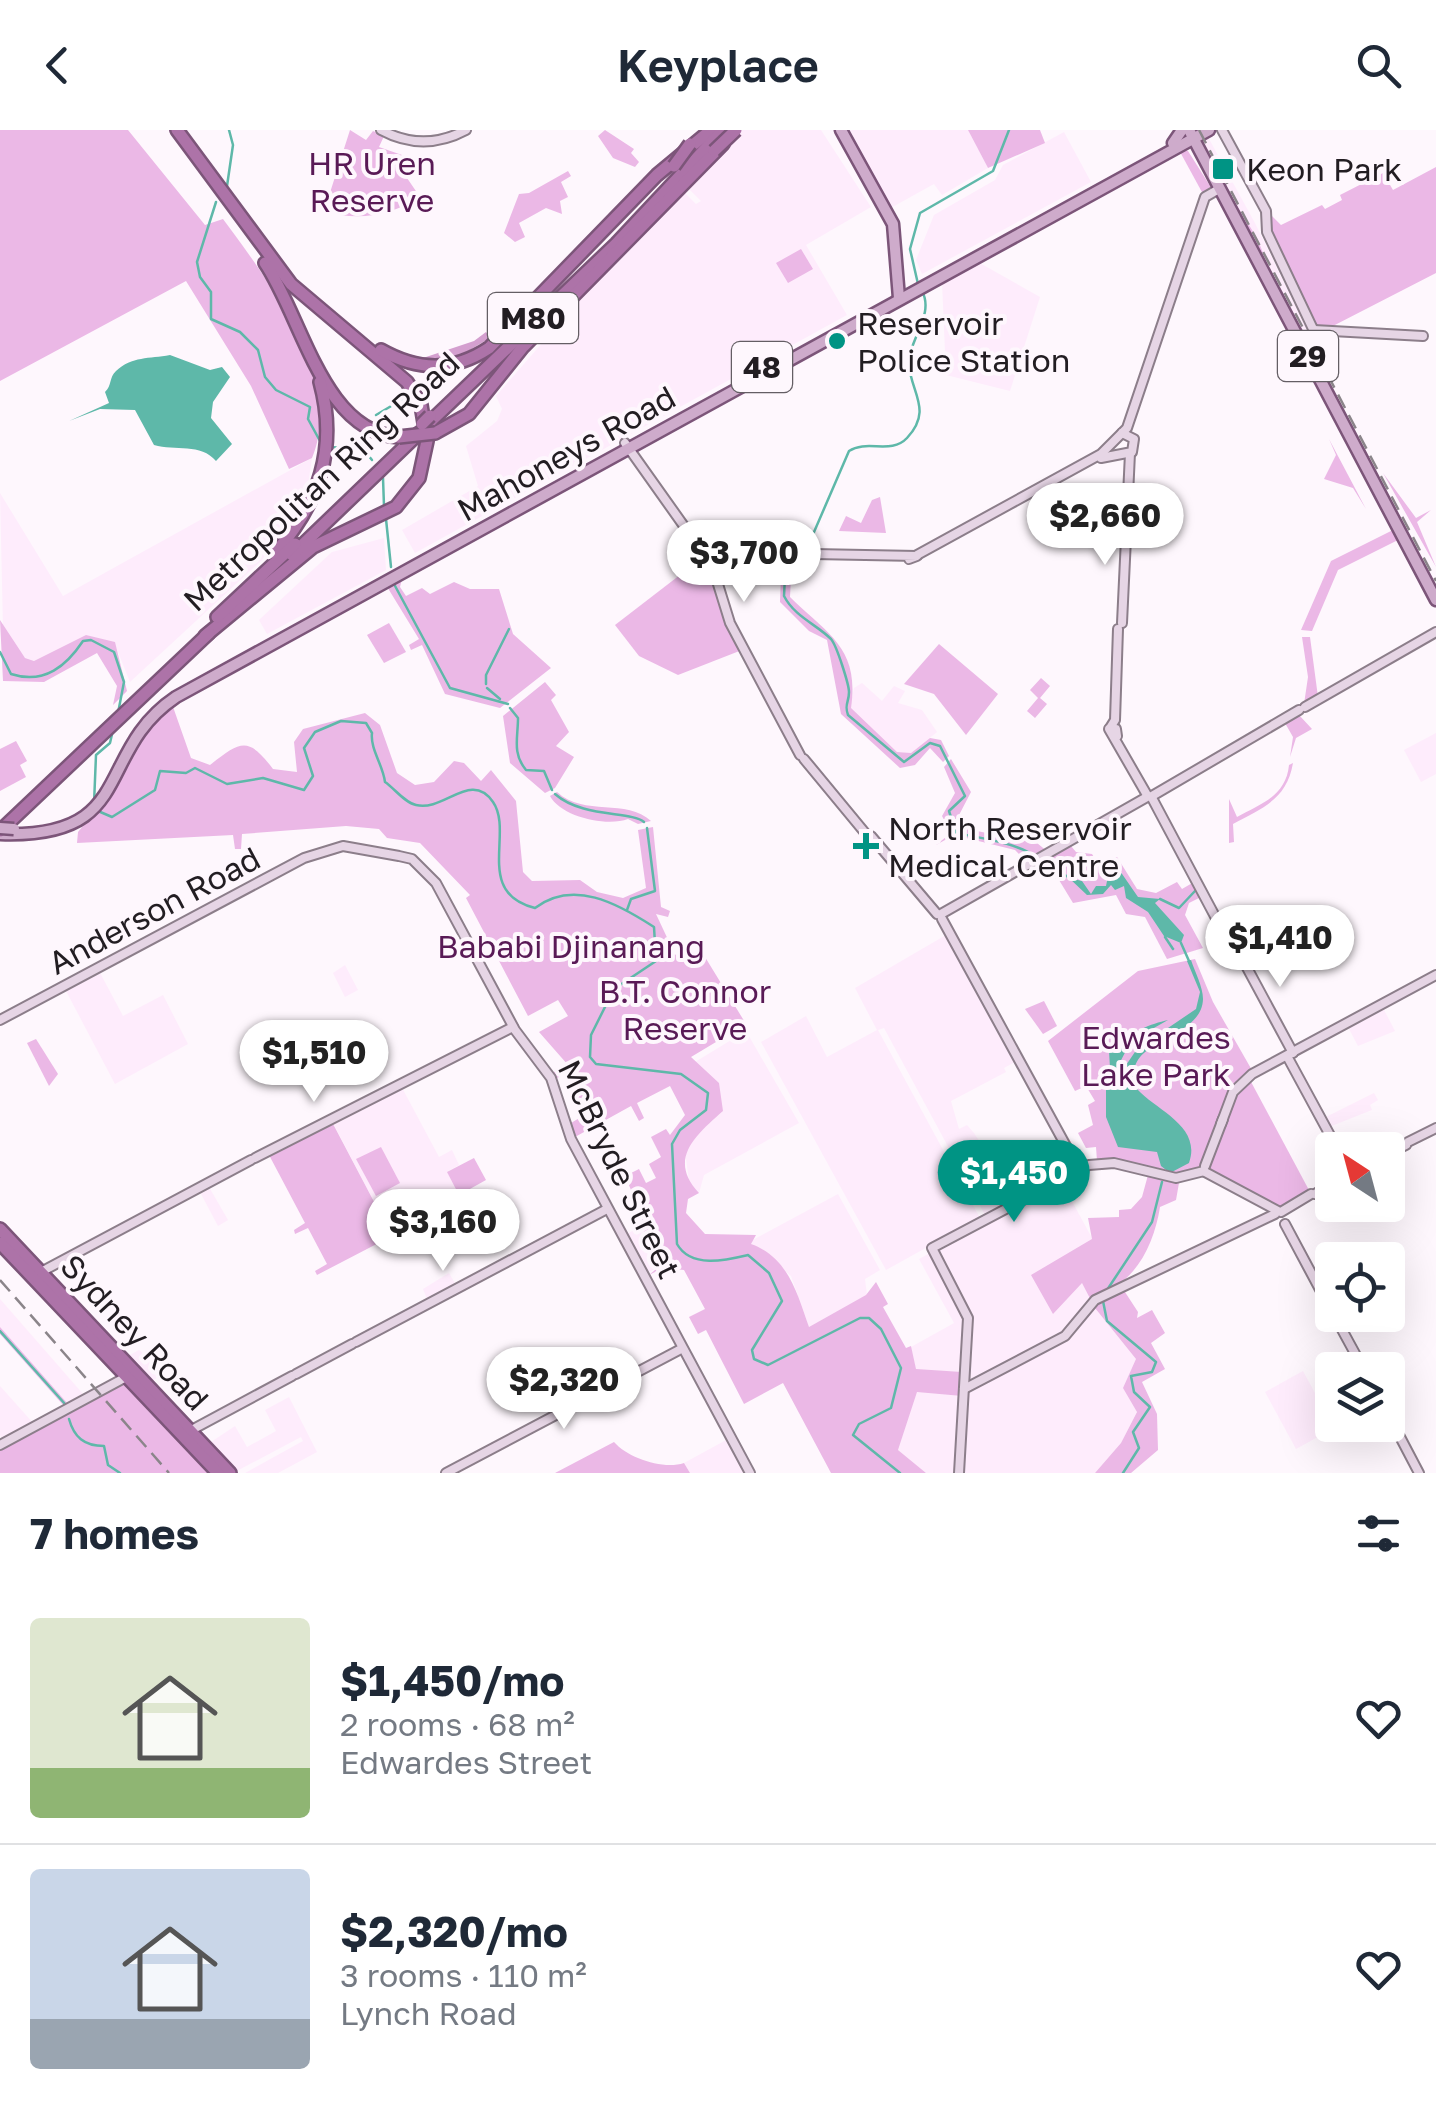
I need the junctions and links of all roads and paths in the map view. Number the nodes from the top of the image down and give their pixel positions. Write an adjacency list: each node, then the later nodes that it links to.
1 (169, 130): 20 (highway)
2 (177, 130): 19 (highway)
3 (381, 130): 4 (street)
4 (466, 130)
5 (700, 130): 17 (highway, bridge)
6 (717, 130): 17 (highway, Metropolitan Ring Road / M80); 23 (highway, Metropolitan Ring Road / M80)
7 (735, 130): 12 (highway, bridge); 18 (highway)
8 (837, 130): 14 (main road)
9 (1209, 130): 11 (main road, 48)
10 (1222, 130): 21 (street)
11 (1183, 139): 13 (main road, 29); 15 (main road, Mahoneys Road / 48)
12 (714, 151): 18 (highway); 23 (highway)
13 (1217, 190): 22 (street); 34 (main road, 29)
14 (898, 278): 15 (main road); 16 (main road)
15 (917, 285): 16 (main road, Mahoneys Road / 48)
16 (898, 296): 27 (main road, Mahoneys Road / 48)
17 (538, 308): 19 (highway); 24 (highway, Metropolitan Ring Road / M80)
18 (550, 320): 24 (highway)
19 (338, 326): 35 (highway)
20 (302, 328): 24 (highway, bridge); 35 (highway)
21 (1426, 335)
22 (1145, 385): 25 (street); 26 (street)
23 (458, 395): 24 (highway, Metropolitan Ring Road / M80)
24 (428, 425): 35 (highway, Metropolitan Ring Road / M80)
25 (1122, 433): 26 (street); 28 (street)
26 (1133, 438): 29 (street)
27 (628, 444): 31 (street); 38 (main road, Mahoneys Road / 48)
28 (1112, 444): 29 (street); 30 (street)
29 (1124, 454): 30 (street); 37 (street)
30 (1043, 488): 32 (street)
31 (704, 539): 32 (street); 33 (street); 33 (street)
32 (801, 552): 33 (street)
33 (711, 554): 40 (street)
34 (1436, 600)
35 (206, 631): 38 (highway, Metropolitan Ring Road / M80)
36 (1436, 632): 37 (street)
37 (1150, 796): 40 (street); 44 (street)
38 (4, 830)
39 (333, 848): 42 (street, Anderson Road); 43 (street, McBryde Street)
40 (939, 917): 48 (street)
41 (1436, 976): 44 (street)
42 (0, 1020)
43 (513, 1027): 51 (street, McBryde Street); 55 (street)
44 (1290, 1054): 46 (street); 49 (street)
45 (1436, 1128): 47 (street)
46 (1329, 1132)
47 (1405, 1145)
48 (1078, 1168): 49 (street); 59 (street)
49 (1207, 1170): 52 (street)
50 (1315, 1193): 52 (street)
51 (607, 1209): 57 (street, McBryde Street); 60 (street)
52 (1280, 1215): 56 (street); 59 (street)
53 (0, 1229): 55 (highway, Sydney Road)
54 (0, 1243): 55 (highway, Sydney Road)
55 (36, 1274): 58 (highway, Sydney Road)
56 (1315, 1280)
57 (681, 1348): 66 (street); 67 (street, McBryde Street)
58 (130, 1374): 60 (highway, Sydney Road); 62 (street)
59 (964, 1389): 68 (street)
60 (186, 1433): 64 (highway, Sydney Road); 65 (highway, Sydney Road)
61 (1403, 1442): 63 (street)
62 (0, 1446)
63 (1418, 1471)
64 (218, 1473)
65 (230, 1473)
66 (446, 1473)
67 (750, 1473)
68 (959, 1473)

